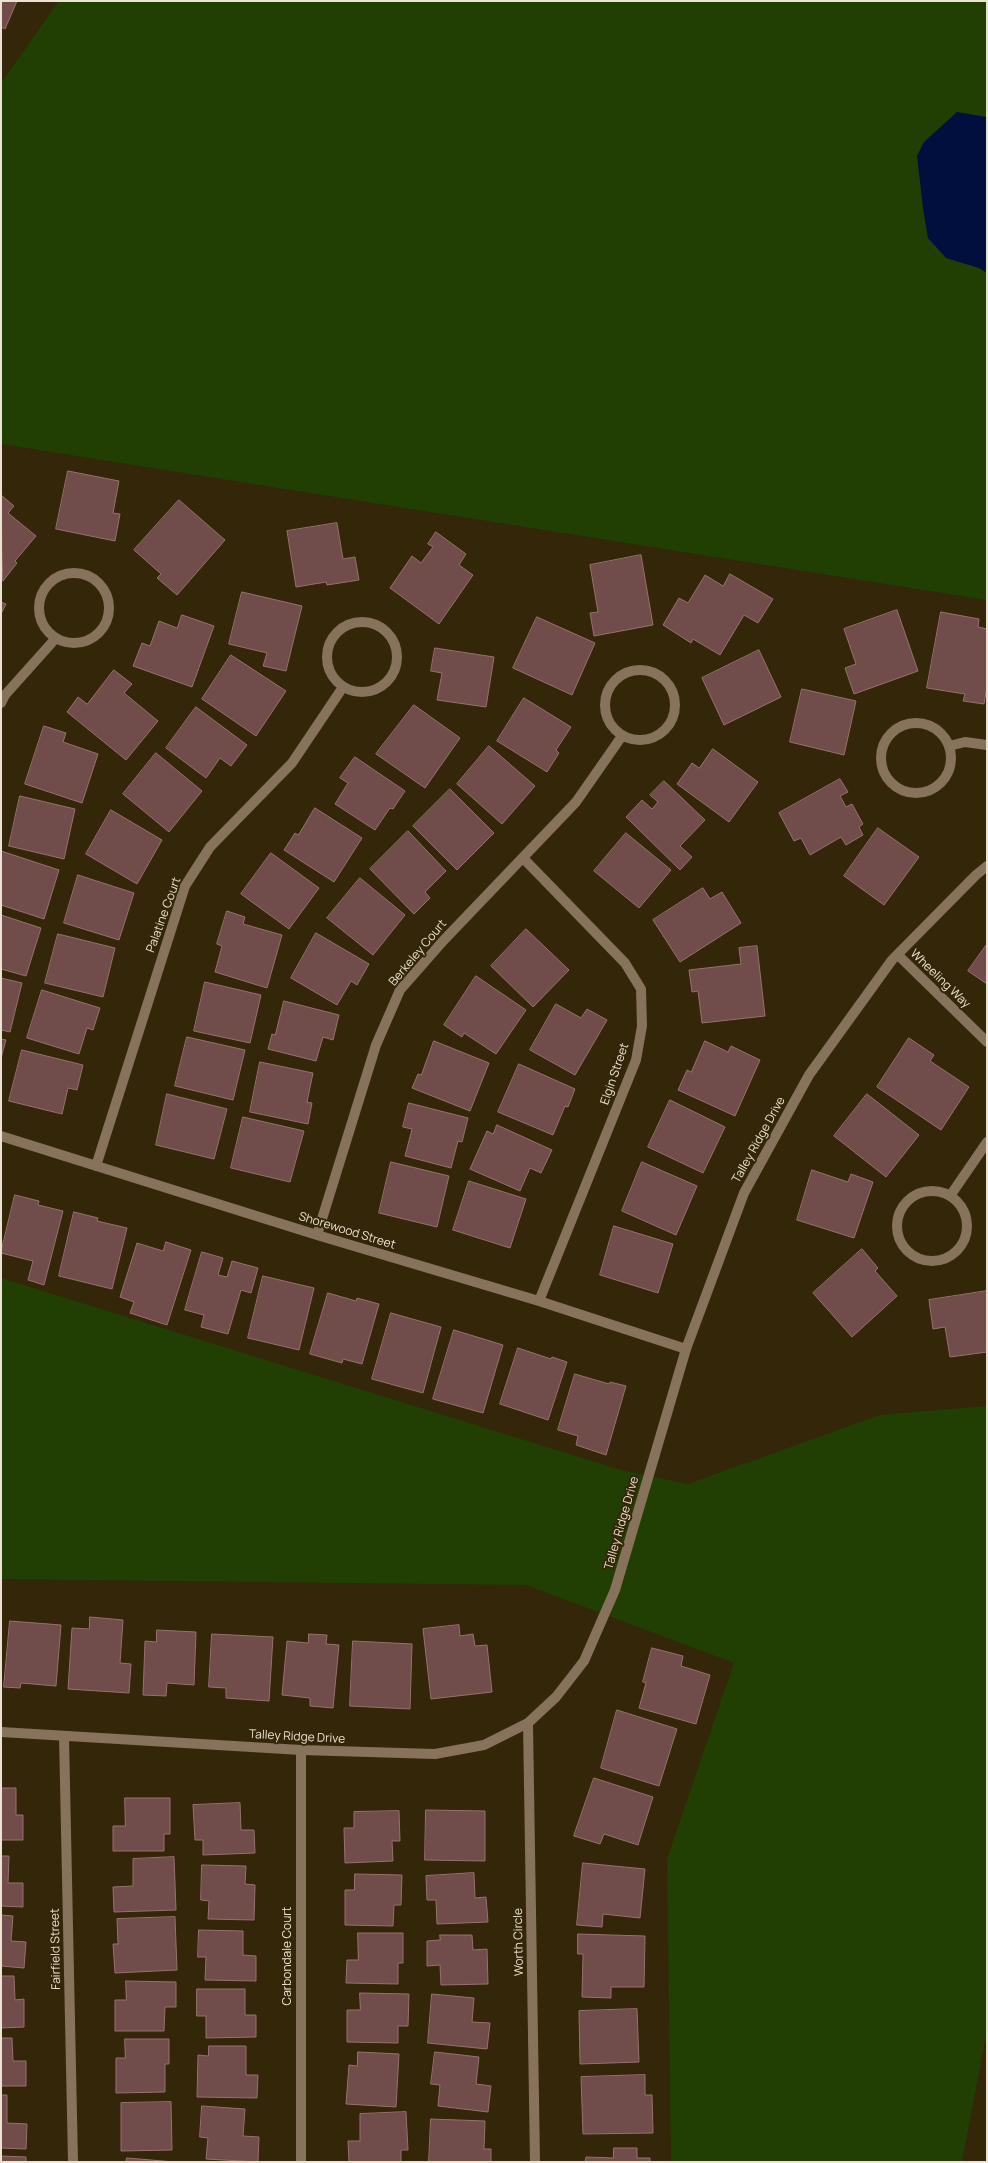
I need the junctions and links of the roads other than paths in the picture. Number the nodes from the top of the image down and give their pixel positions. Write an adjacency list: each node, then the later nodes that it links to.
1 (56, 638): 1 (street); 3 (street)
2 (343, 687): 2 (street); 13 (street, Palatine Court)
3 (1, 703)
4 (622, 736): 4 (street); 7 (street, Berkeley Court)
5 (987, 745): 6 (street)
6 (949, 746): 6 (street)
7 (522, 858): 15 (street, Berkeley Court); 16 (street, Elgin Street)
8 (987, 866): 9 (street, Talley Ridge Drive)
9 (898, 955): 10 (street, Wheeling Way); 17 (street, Talley Ridge Drive)
10 (987, 1042)
11 (1, 1136): 13 (street, Shorewood Street)
12 (987, 1142): 14 (street)
13 (96, 1166): 15 (street, Shorewood Street)
14 (950, 1196): 14 (street)
15 (317, 1235): 16 (street, Shorewood Street)
16 (539, 1301): 17 (street, Shorewood Street)
17 (686, 1349): 18 (street, Talley Ridge Drive)
18 (528, 1723): 21 (street, Talley Ridge Drive); 24 (street, Worth Circle)
19 (1, 1732): 20 (street, Talley Ridge Drive)
20 (64, 1736): 21 (street, Talley Ridge Drive); 22 (street, Fairfield Street)
21 (301, 1750): 23 (street, Carbondale Court)
22 (73, 2162)
23 (301, 2162)
24 (535, 2162)

